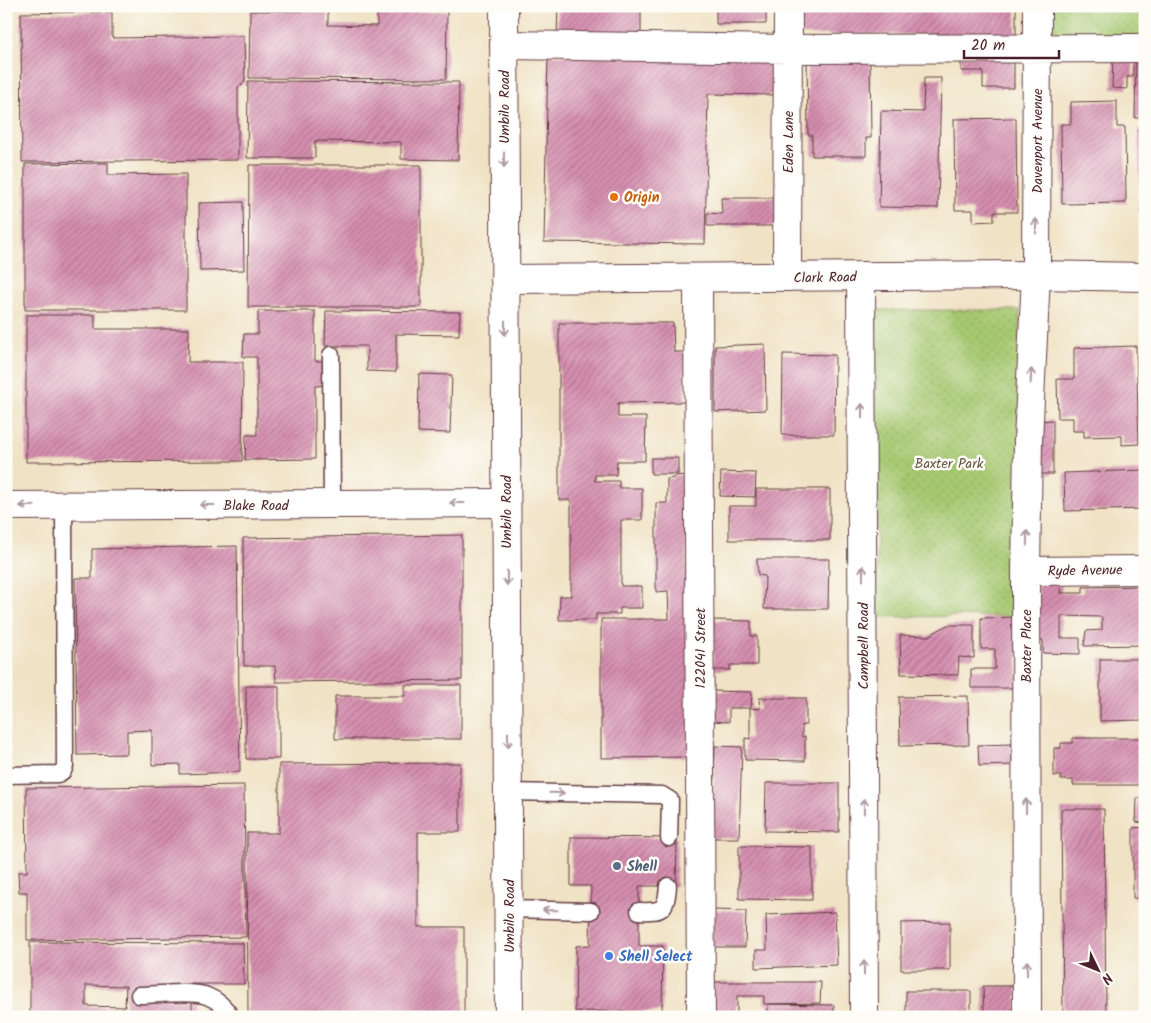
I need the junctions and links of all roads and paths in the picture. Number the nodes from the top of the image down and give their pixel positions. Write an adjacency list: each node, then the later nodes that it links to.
1 (504, 6): 4 (street, Umbilo Road)
2 (788, 6): 7 (street, Eden Lane)
3 (1037, 6): 5 (street, Davenport Avenue)
4 (504, 46): 7 (street); 12 (street, Umbilo Road, one-way to 12)
5 (1037, 48): 6 (street); 7 (street); 8 (street, Davenport Avenue, one-way to 5)
6 (1145, 48)
7 (789, 49): 11 (street, Eden Lane)
8 (1036, 275): 9 (street, Clark Road); 10 (street, Clark Road); 20 (street, Baxter Place, one-way to 8)
9 (861, 276): 11 (street, Clark Road); 32 (street, Campbell Road, one-way to 9)
10 (1145, 277)
11 (787, 278): 13 (street, Clark Road)
12 (505, 279): 13 (street, Clark Road); 15 (street, Umbilo Road, one-way to 15)
13 (698, 279): 31 (street, 122041 Street)
14 (331, 355): 16 (lane)
15 (506, 503): 16 (street, Blake Road, one-way to 16); 22 (street, Umbilo Road, one-way to 22)
16 (332, 504): 18 (street, Blake Road, one-way to 18)
17 (6, 506): 18 (street, Blake Road, one-way to 17)
18 (64, 506): 21 (lane)
19 (1145, 570): 20 (street, Ryde Avenue)
20 (1026, 571): 33 (street, Baxter Place, one-way to 20)
21 (6, 775)
22 (508, 792): 23 (lane, one-way to 23); 25 (street, Umbilo Road)
23 (669, 838)
24 (668, 886): 27 (lane)
25 (509, 909): 26 (lane, one-way to 25); 30 (street, Umbilo Road)
26 (591, 911)
27 (639, 911)
28 (139, 996): 29 (lane)
29 (231, 1017)
30 (509, 1017)
31 (701, 1017)
32 (864, 1017)
33 (1027, 1017)

